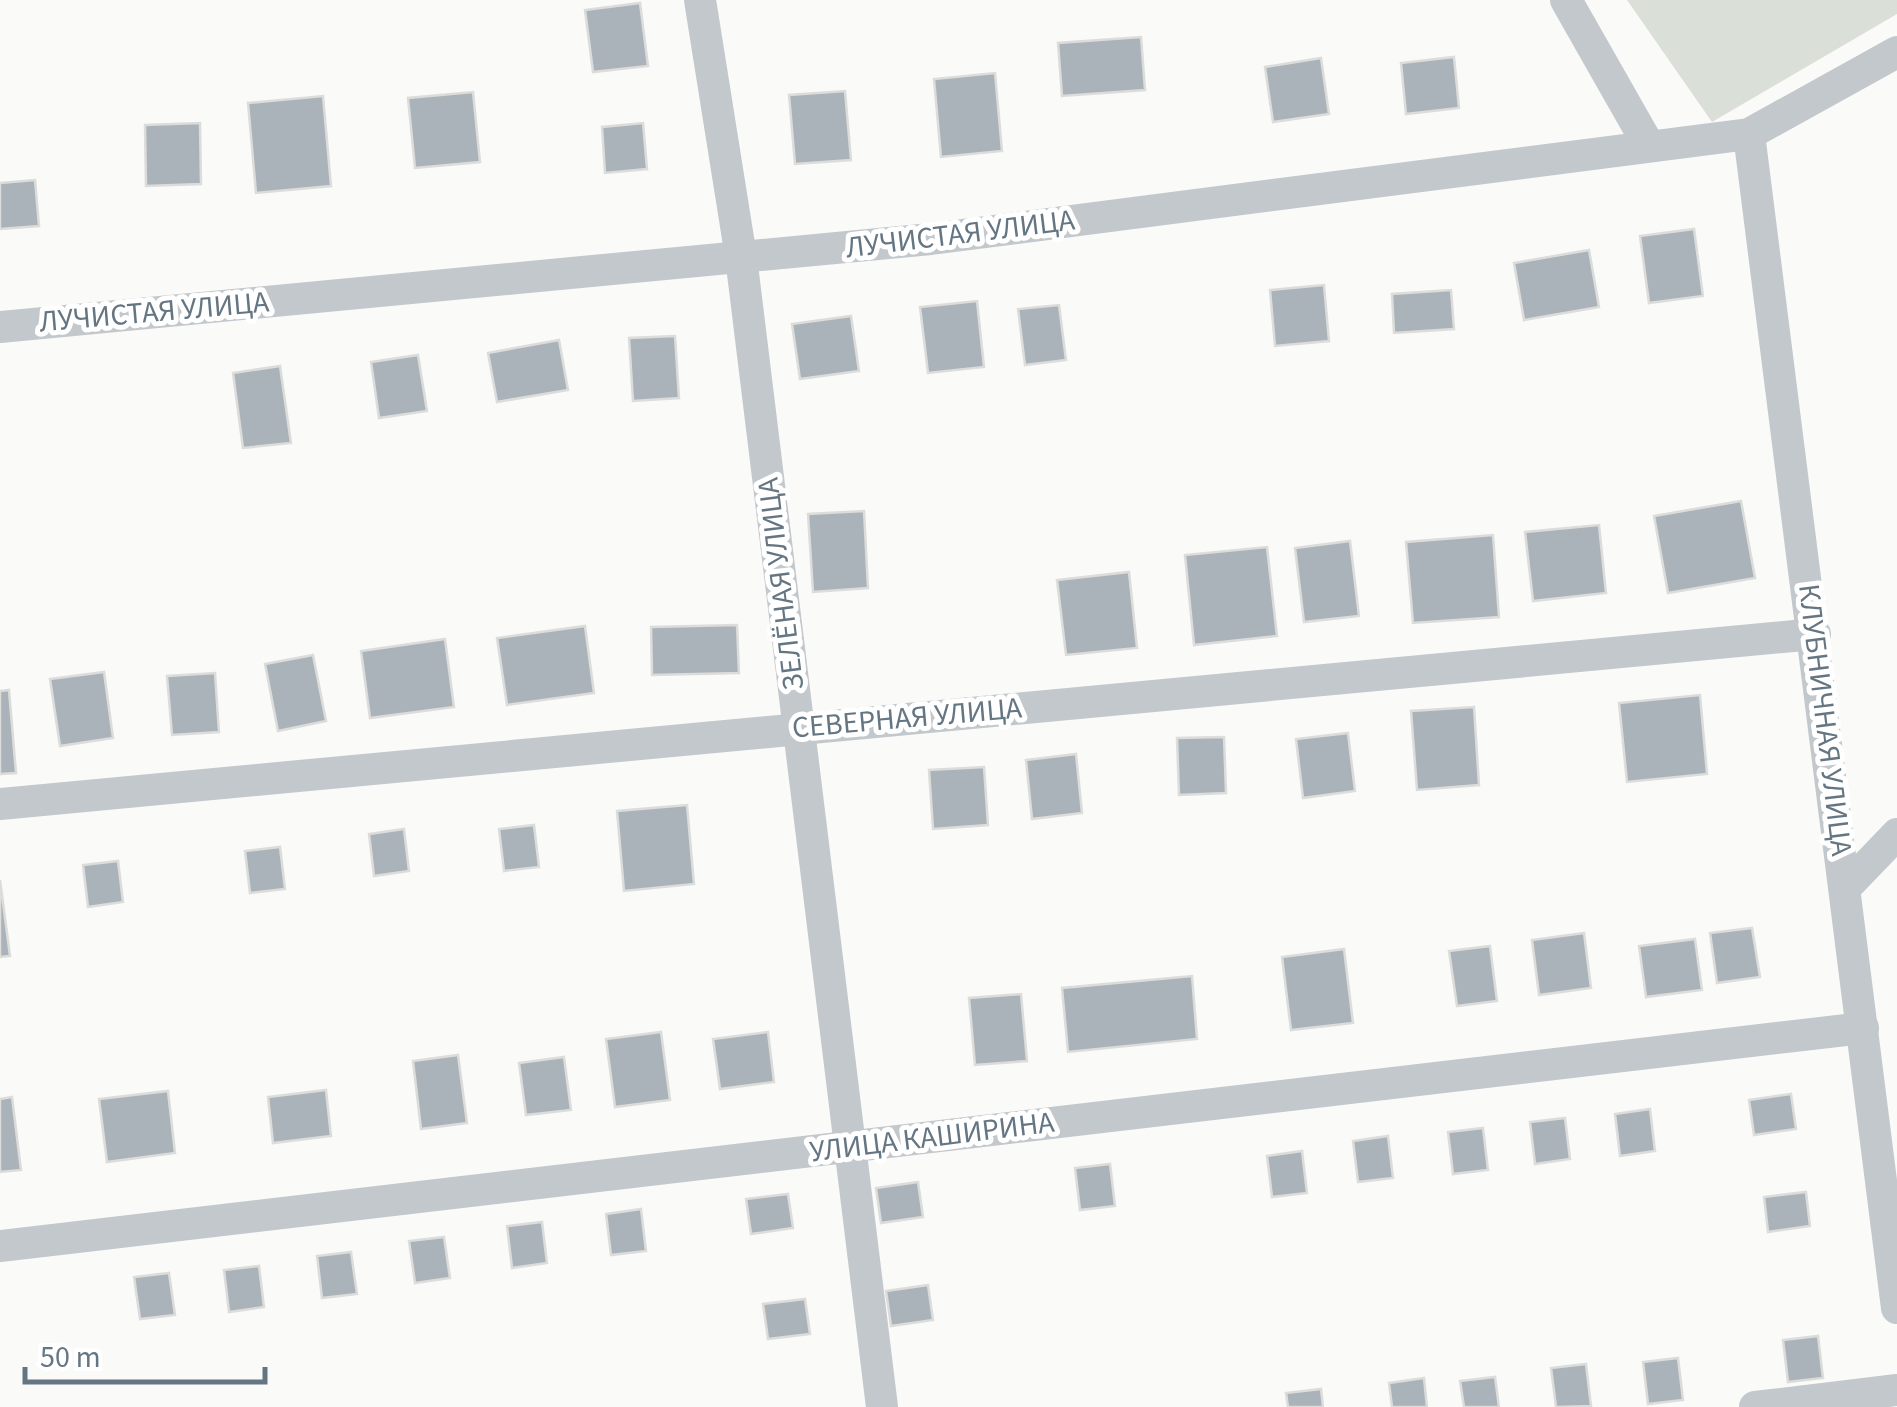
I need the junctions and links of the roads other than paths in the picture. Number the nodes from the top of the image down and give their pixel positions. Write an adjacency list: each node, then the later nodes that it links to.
1 (700, 0): 6 (street, ЗЕЛЁНАЯ УЛИЦА)
2 (1566, 0): 5 (street)
3 (1897, 52): 4 (street, ЛУЧИСТАЯ УЛИЦА)
4 (1749, 134): 5 (street, ЛУЧИСТАЯ УЛИЦА); 8 (street, КЛУБНИЧНАЯ УЛИЦА)
5 (1648, 146): 6 (street, ЛУЧИСТАЯ УЛИЦА)
6 (741, 257): 7 (street, ЛУЧИСТАЯ УЛИЦА); 9 (street, ЗЕЛЁНАЯ УЛИЦА)
7 (0, 326)
8 (1815, 634): 9 (street, СЕВЕРНАЯ УЛИЦА); 12 (street, КЛУБНИЧНАЯ УЛИЦА)
9 (799, 728): 10 (street, СЕВЕРНАЯ УЛИЦА); 14 (street, ЗЕЛЁНАЯ УЛИЦА)
10 (0, 804)
11 (1897, 834): 12 (street)
12 (1846, 887): 13 (street, КЛУБНИЧНАЯ УЛИЦА)
13 (1863, 1028): 14 (street, УЛИЦА КАШИРИНА); 16 (street, КЛУБНИЧНАЯ УЛИЦА)
14 (850, 1147): 15 (street, УЛИЦА КАШИРИНА); 18 (street, ЗЕЛЁНАЯ УЛИЦА)
15 (0, 1246)
16 (1897, 1308)
17 (1897, 1390): 19 (street)
18 (882, 1407)
19 (1755, 1407)

